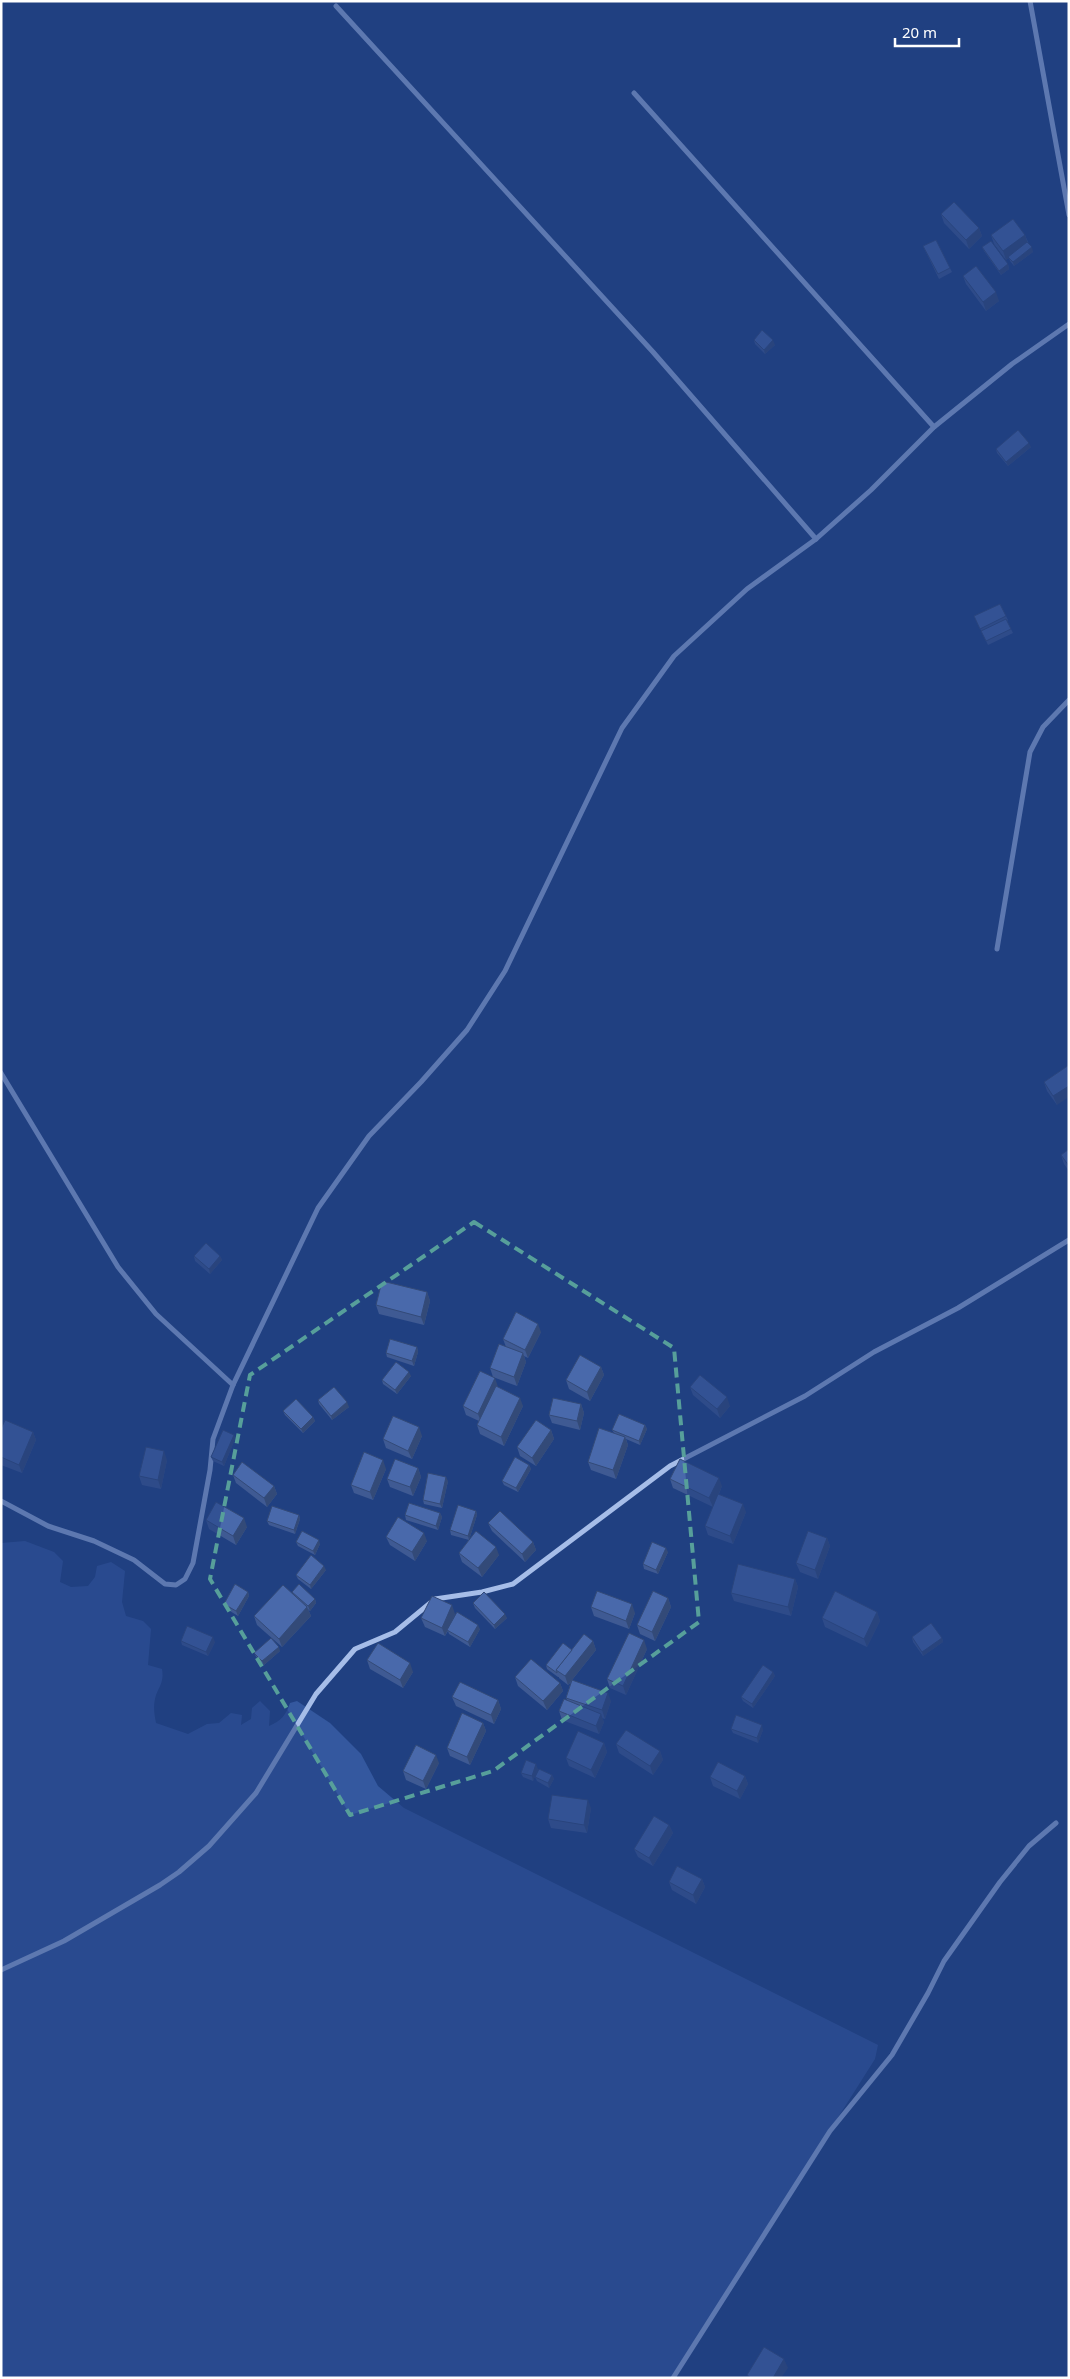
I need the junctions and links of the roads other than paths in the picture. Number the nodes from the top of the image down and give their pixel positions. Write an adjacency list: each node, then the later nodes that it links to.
1 (1030, 1): 4 (street)
2 (336, 6): 7 (street)
3 (634, 93): 6 (street)
4 (1069, 215)
5 (1069, 324): 6 (street)
6 (934, 427): 7 (street)
7 (816, 539): 12 (street)
8 (1069, 700): 9 (street)
9 (996, 949)
10 (1, 1073): 12 (street)
11 (1069, 1240): 15 (street)
12 (233, 1385): 13 (street)
13 (1, 1501)
14 (1056, 1823): 16 (street)
15 (1, 1970)
16 (674, 2378)

